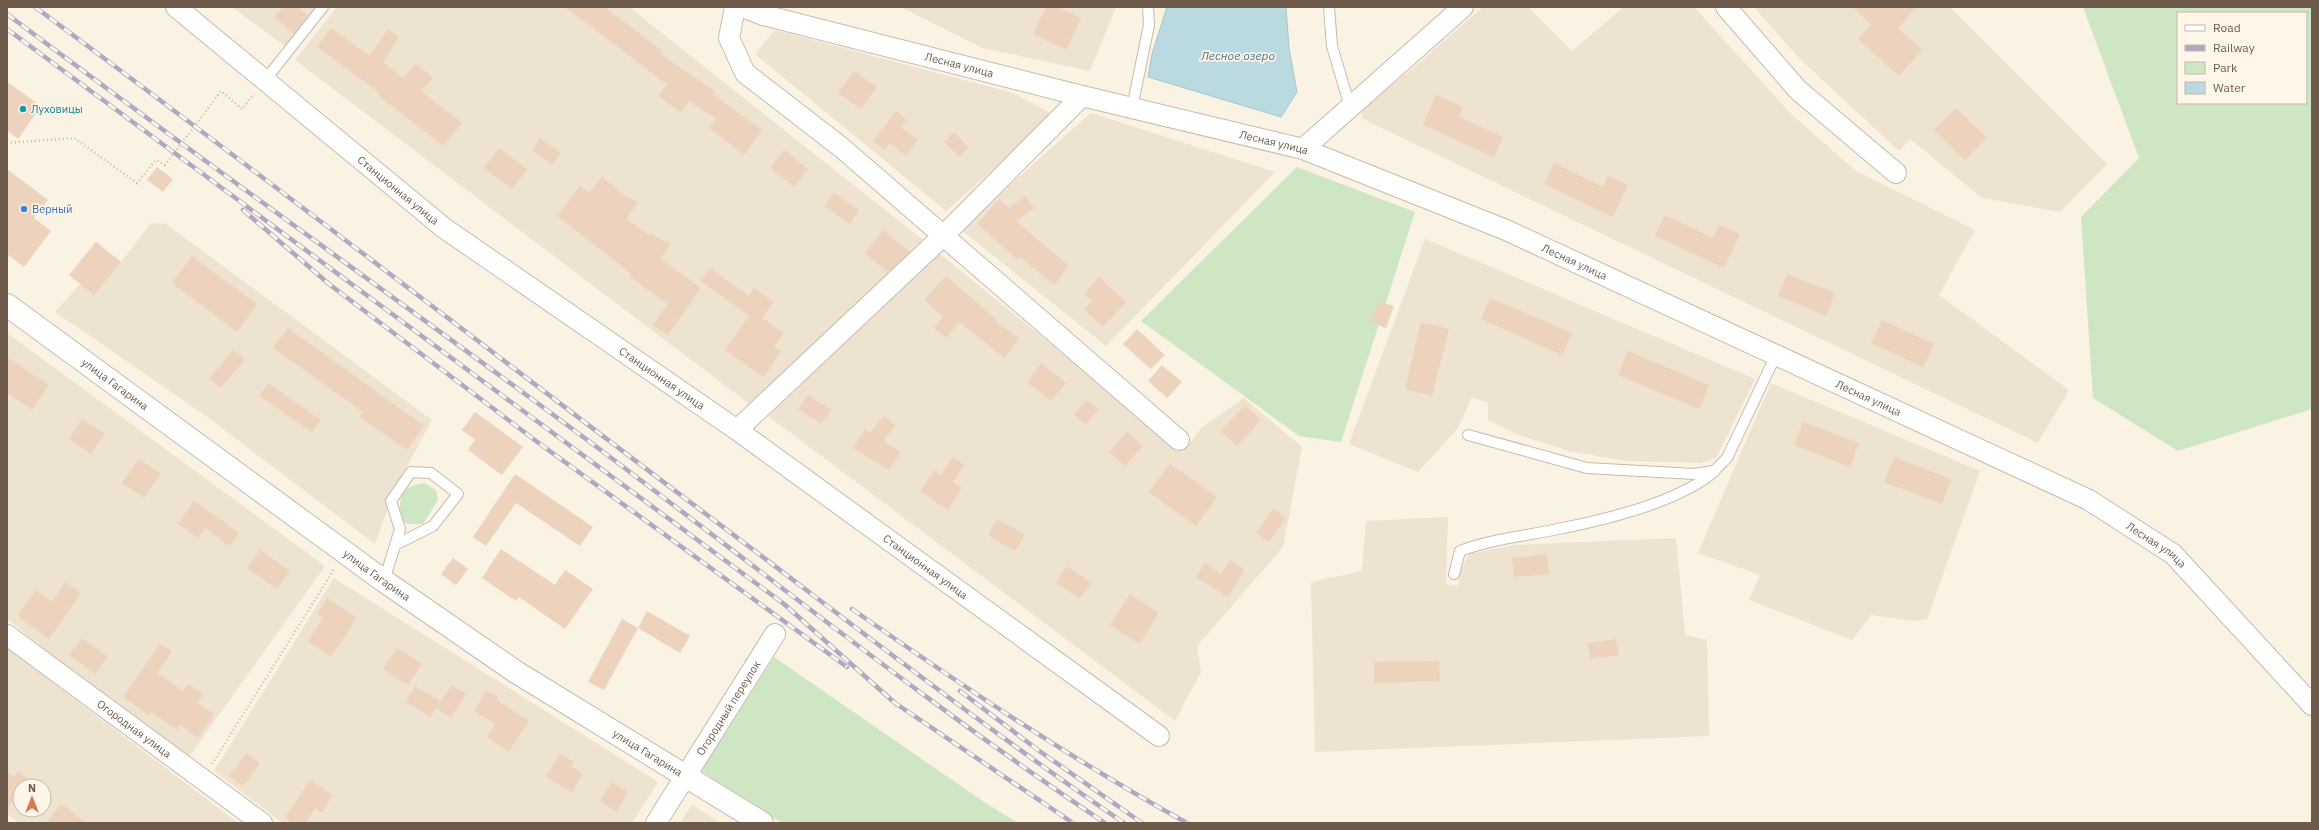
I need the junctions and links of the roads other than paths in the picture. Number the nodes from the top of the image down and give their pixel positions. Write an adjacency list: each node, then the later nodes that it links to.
1 (176, 7): 9 (street, Станционная улица)
2 (323, 7): 9 (lane)
3 (735, 7): 15 (street)
4 (743, 7): 10 (street, Лесная улица)
5 (1148, 7): 12 (lane)
6 (1329, 7): 11 (lane)
7 (1463, 7): 11 (street)
8 (1726, 7): 14 (street)
9 (266, 79): 18 (street, Станционная улица)
10 (1082, 96): 12 (street, Лесная улица); 15 (street)
11 (1350, 107): 13 (street)
12 (1132, 108): 13 (street, Лесная улица)
13 (1303, 149): 17 (street, Лесная улица)
14 (1896, 173)
15 (944, 236): 18 (street); 20 (street)
16 (7, 305): 24 (street, улица Гагарина)
17 (1776, 355): 21 (lane); 27 (street, Лесная улица)
18 (737, 430): 28 (street, Станционная улица)
19 (1468, 435): 21 (lane)
20 (1179, 440)
21 (1714, 471): 23 (lane)
22 (395, 545): 22 (lane); 24 (lane)
23 (1454, 574)
24 (384, 581): 29 (street, улица Гагарина)
25 (774, 634): 29 (street, Огородный переулок)
26 (7, 635): 30 (street, Огородная улица)
27 (2312, 705)
28 (1159, 736)
29 (687, 775): 31 (street, Огородный переулок); 32 (street, улица Гагарина)
30 (262, 823)
31 (656, 823)
32 (762, 823)

